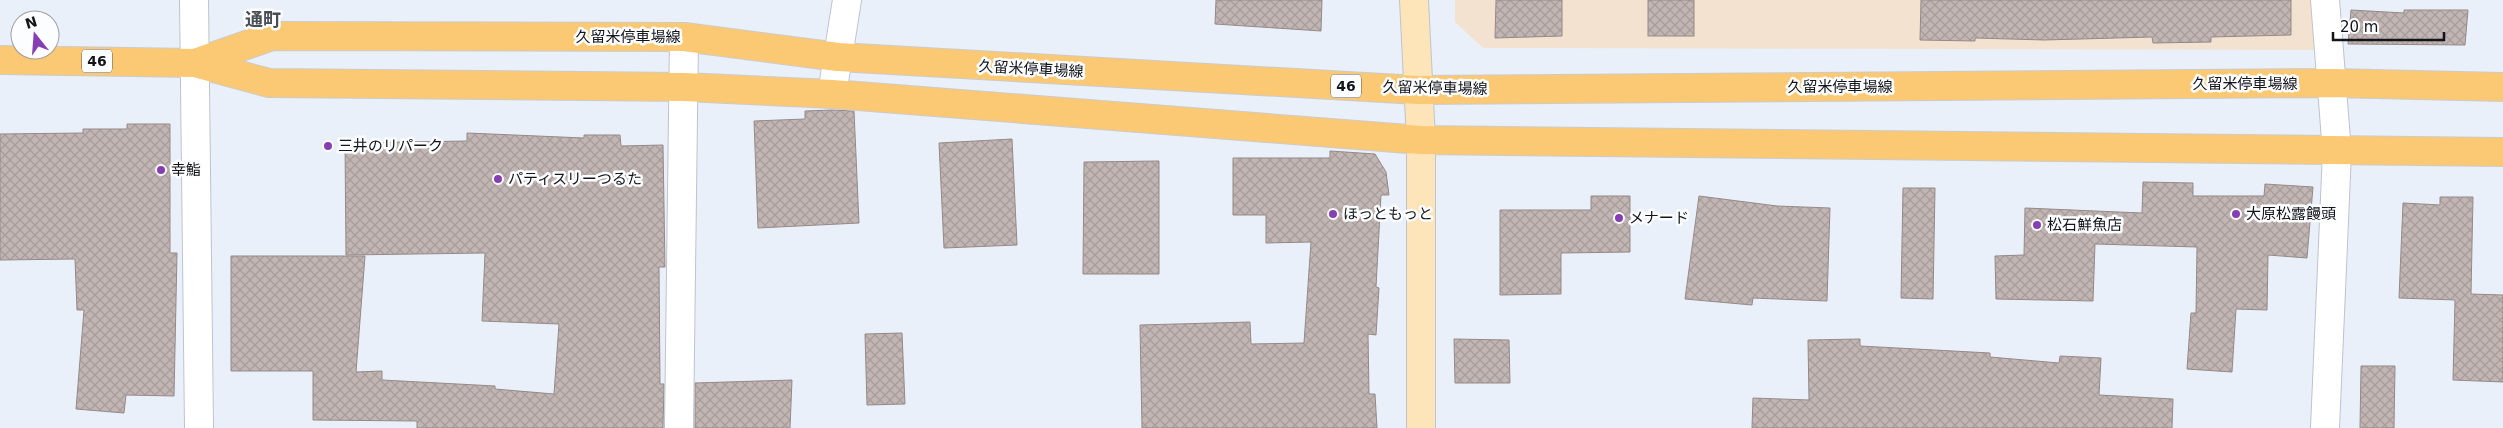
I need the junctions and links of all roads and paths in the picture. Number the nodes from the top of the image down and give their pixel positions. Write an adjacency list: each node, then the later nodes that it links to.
1 (194, 0): 8 (street)
2 (847, 0): 6 (street)
3 (1414, 0): 12 (street)
4 (2325, 0): 9 (street)
5 (684, 37): 6 (main road, 久留米停車場線 / 46); 8 (main road, 久留米停車場線 / 46); 10 (street)
6 (838, 57): 12 (main road, 久留米停車場線 / 46); 13 (street)
7 (0, 60): 8 (main road, 久留米停車場線 / 46)
8 (194, 63): 10 (main road, 久留米停車場線 / 46); 17 (street)
9 (2332, 83): 11 (main road, 久留米停車場線 / 46); 12 (main road, 久留米停車場線 / 46); 15 (street)
10 (684, 87): 13 (main road, 久留米停車場線 / 46); 18 (street)
11 (2503, 87)
12 (1418, 90): 14 (street)
13 (832, 94): 14 (main road, 久留米停車場線 / 46)
14 (1421, 140): 15 (main road, 久留米停車場線 / 46); 19 (street)
15 (2337, 152): 16 (main road, 久留米停車場線 / 46); 20 (street)
16 (2503, 152)
17 (199, 428)
18 (679, 428)
19 (1421, 428)
20 (2325, 428)

